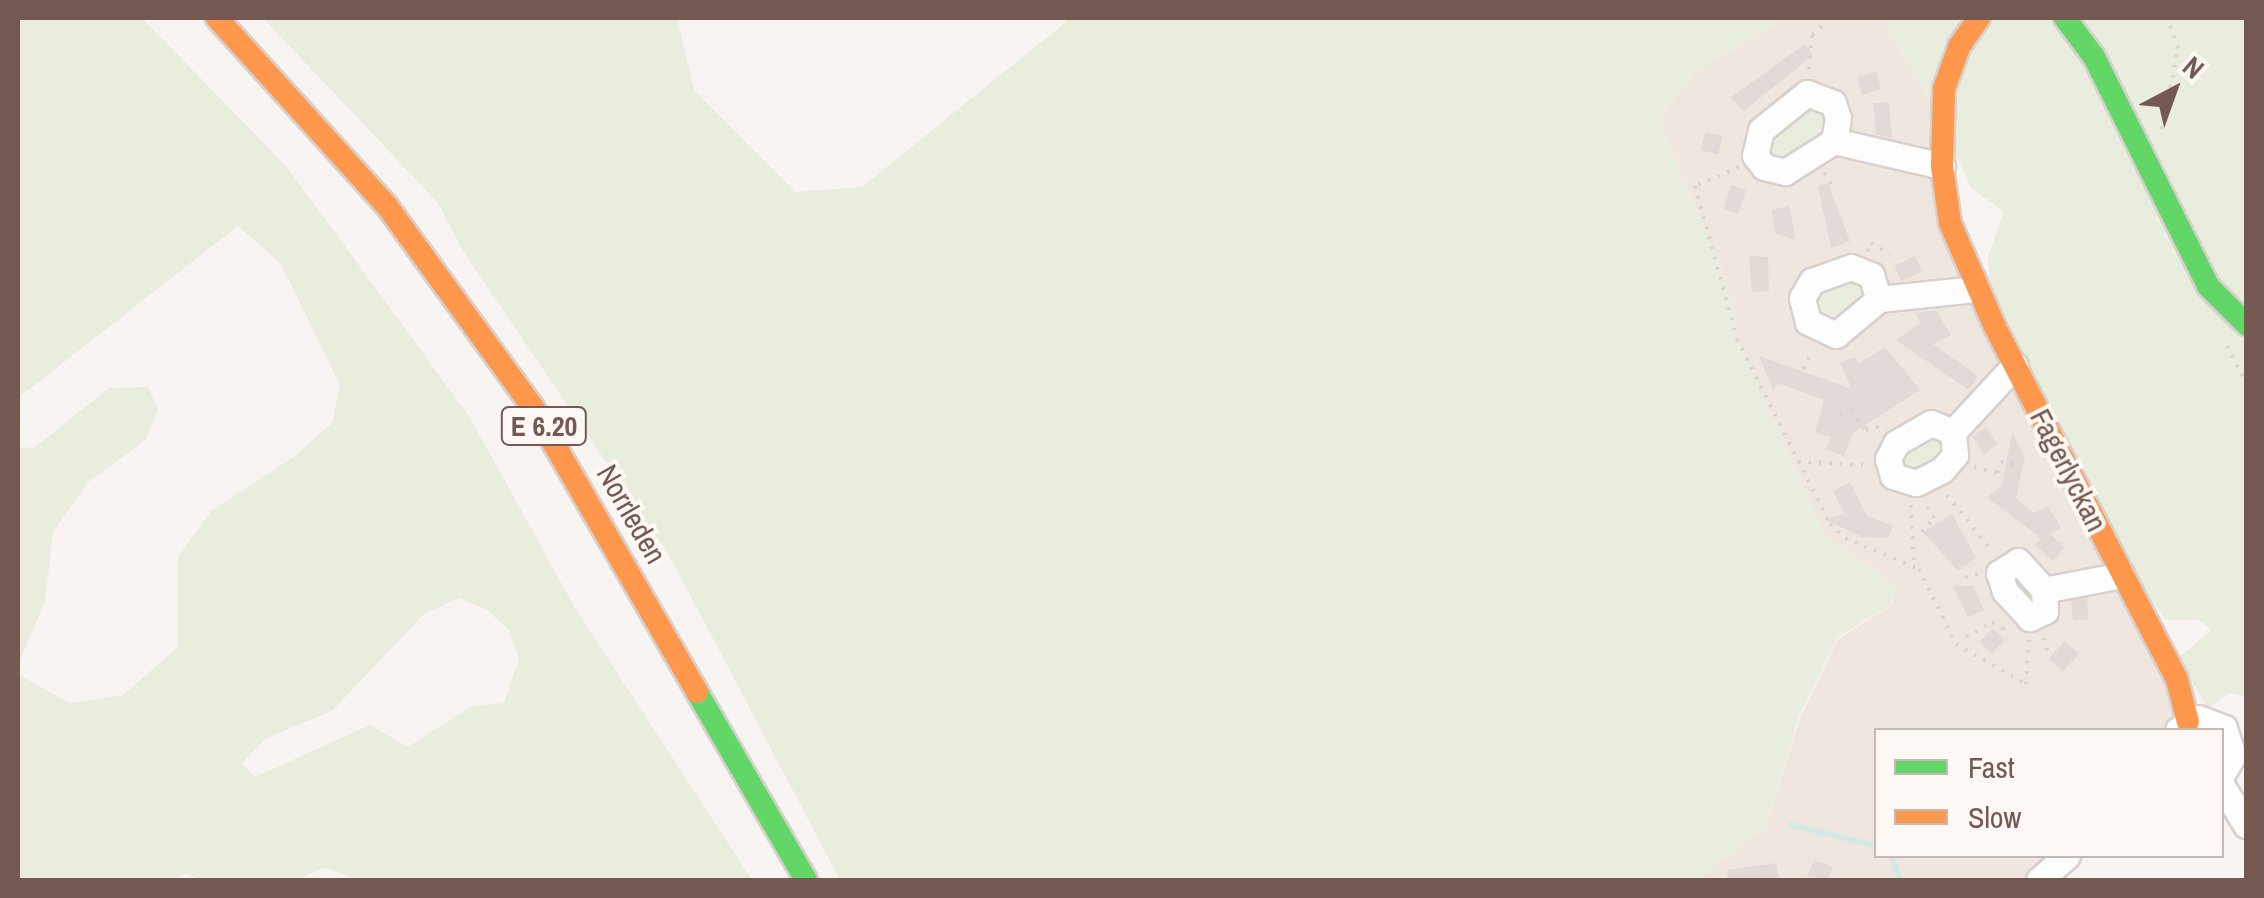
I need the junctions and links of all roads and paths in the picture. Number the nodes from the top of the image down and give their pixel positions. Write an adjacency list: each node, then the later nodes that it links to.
1 (217, 18): 35 (main road, Norrleden / E 6.20)
2 (1978, 18): 10 (main road, Fagerlyckan)
3 (2065, 18): 9 (main road)
4 (2168, 18): 9 (path)
5 (1824, 24): 6 (path)
6 (1816, 95): 7 (street); 8 (street)
7 (1834, 142): 8 (street); 10 (street)
8 (1757, 159): 18 (path)
9 (2143, 165): 13 (main road)
10 (1942, 166): 11 (main road, Fagerlyckan)
11 (1976, 288): 12 (street); 14 (main road, Fagerlyckan)
12 (1879, 299)
13 (2246, 324)
14 (2015, 365): 16 (street, Fagerlyckan); 24 (main road, Fagerlyckan)
15 (1840, 414): 17 (path)
16 (1952, 432): 17 (street); 20 (street)
17 (1892, 456): 18 (path); 20 (street)
18 (1798, 462): 22 (path)
19 (2019, 465): 20 (path)
20 (1927, 476): 21 (path); 22 (path); 23 (path)
21 (1922, 532)
22 (1914, 566): 26 (path)
23 (2004, 566): 25 (street); 26 (street)
24 (2122, 575): 25 (street); 28 (main road, Fagerlyckan)
25 (2044, 590): 26 (street)
26 (2024, 614): 27 (path)
27 (1966, 637)
28 (2183, 726): 29 (street, Fagerlyckan)
29 (2220, 728)
30 (2224, 731): 31 (street, Fagerlyckan)
31 (2224, 771)
32 (2224, 789): 33 (street)
33 (2246, 825)
34 (2065, 858): 36 (street)
35 (806, 880)
36 (2040, 880)

